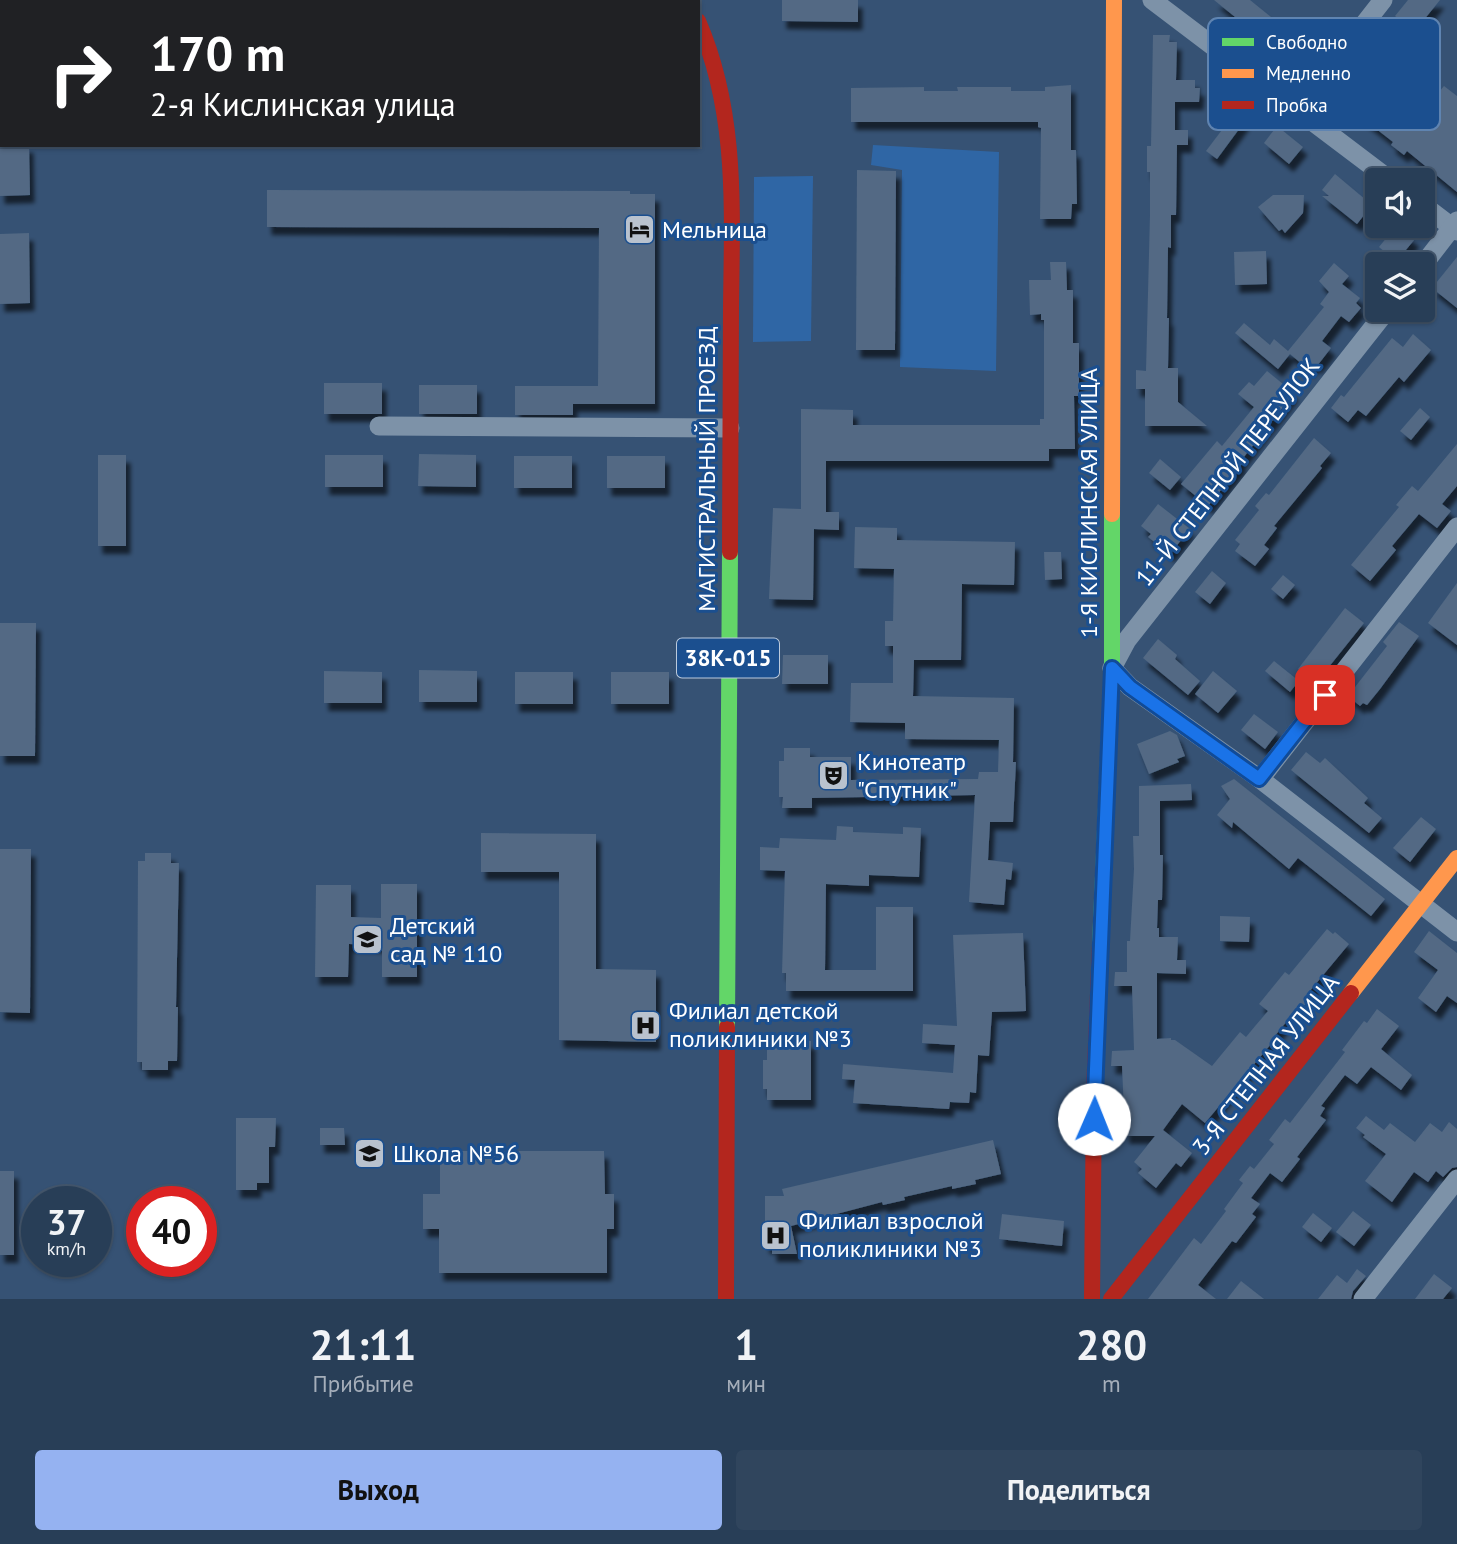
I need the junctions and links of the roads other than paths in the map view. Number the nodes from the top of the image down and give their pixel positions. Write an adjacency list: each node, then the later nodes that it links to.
1 (1114, 0): 16 (street, 1-Я КИСЛИНСКАЯ УЛИЦА)
2 (1152, 0): 6 (street)
3 (1383, 0): 4 (street)
4 (1369, 18)
5 (700, 26): 14 (street, МАГИСТРАЛЬНЫЙ ПРОЕЗД / 38К-015)
6 (1208, 42)
7 (1324, 130): 8 (street)
8 (1374, 168)
9 (1435, 213): 10 (street)
10 (1455, 227): 11 (street)
11 (1434, 252)
12 (1378, 322): 16 (street, 11-Й СТЕПНОЙ ПЕРЕУЛОК)
13 (379, 426): 14 (street)
14 (730, 428): 22 (street, МАГИСТРАЛЬНЫЙ ПРОЕЗД / 38К-015)
15 (1457, 527): 17 (street)
16 (1112, 668): 17 (street); 23 (street, 1-Я КИСЛИНСКАЯ УЛИЦА)
17 (1259, 779): 19 (street)
18 (1457, 858): 19 (street, 3-Я СТЕПНАЯ УЛИЦА)
19 (1421, 905): 20 (street); 24 (street, 3-Я СТЕПНАЯ УЛИЦА)
20 (1457, 932)
21 (1457, 1179): 25 (street)
22 (726, 1299)
23 (1092, 1299)
24 (1111, 1299)
25 (1363, 1299)

